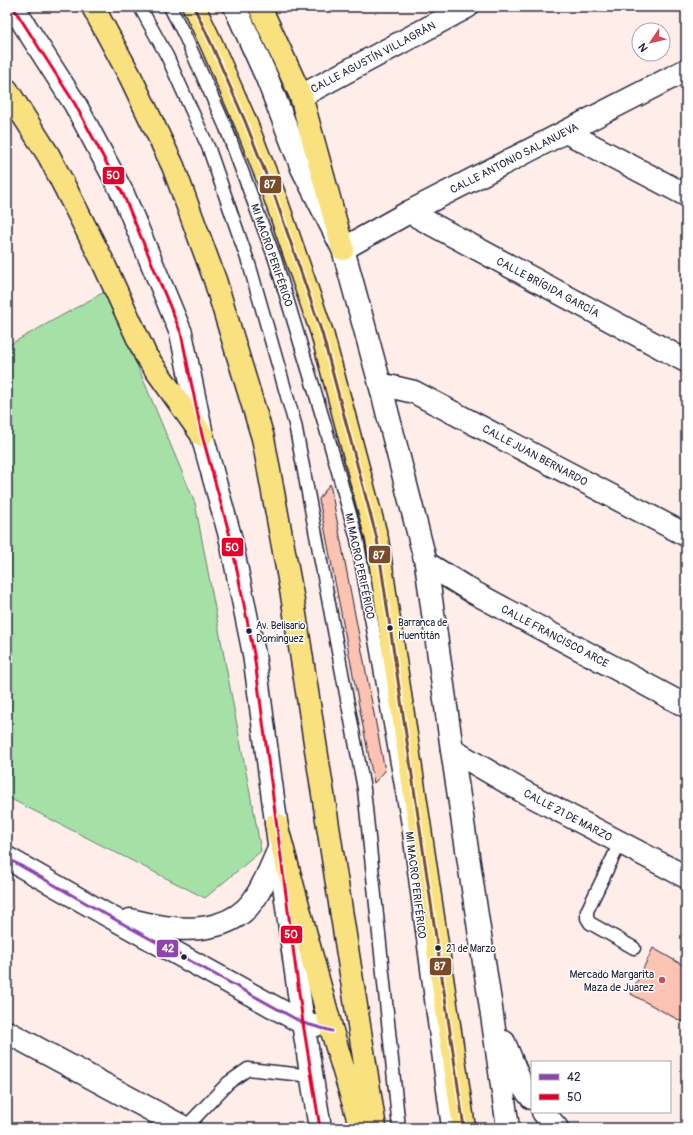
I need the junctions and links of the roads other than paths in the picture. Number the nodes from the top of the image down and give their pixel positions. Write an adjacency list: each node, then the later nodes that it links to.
1 (13, 7): 18 (street)
2 (93, 7): 41 (highway)
3 (140, 7): 42 (lane)
4 (170, 7): 43 (lane, MI MACRO PERIFÉRICO)
5 (194, 7): 34 (highway)
6 (236, 7): 15 (street)
7 (260, 7): 11 (highway)
8 (467, 7): 11 (street, CALLE AGUSTÍN VILLAGRÁN)
9 (686, 70): 12 (street, CALLE ANTONIO SALANUEVA)
10 (7, 90): 18 (highway)
11 (301, 96): 15 (highway)
12 (566, 132): 13 (street); 14 (street, CALLE ANTONIO SALANUEVA)
13 (686, 195)
14 (409, 212): 15 (street, CALLE ANTONIO SALANUEVA); 16 (street, CALLE BRÍGIDA GARCÍA)
15 (343, 249): 17 (street)
16 (686, 361)
17 (380, 384): 19 (street, CALLE JUAN BERNARDO); 20 (street)
18 (202, 436): 23 (street)
19 (686, 535)
20 (426, 563): 21 (street, CALLE FRANCISCO ARCE); 22 (street)
21 (686, 706)
22 (452, 750): 24 (street, CALLE 21 DE MARZO); 30 (street)
23 (276, 824): 25 (street); 32 (highway)
24 (620, 843): 27 (street, CALLE 21 DE MARZO); 29 (lane)
25 (279, 849): 28 (street); 31 (street)
26 (7, 858): 28 (street)
27 (686, 877)
28 (107, 915): 31 (street)
29 (634, 948)
30 (492, 1015): 36 (street); 46 (street)
31 (303, 1023): 32 (street); 35 (street)
32 (332, 1031): 40 (highway)
33 (7, 1032): 38 (street)
34 (452, 1045): 44 (highway); 45 (highway)
35 (312, 1076): 38 (lane); 39 (street)
36 (531, 1097)
37 (544, 1113): 47 (street)
38 (185, 1128)
39 (320, 1128)
40 (361, 1128)
41 (375, 1128)
42 (398, 1128)
43 (448, 1128)
44 (464, 1128)
45 (470, 1128)
46 (508, 1128)
47 (556, 1128)

